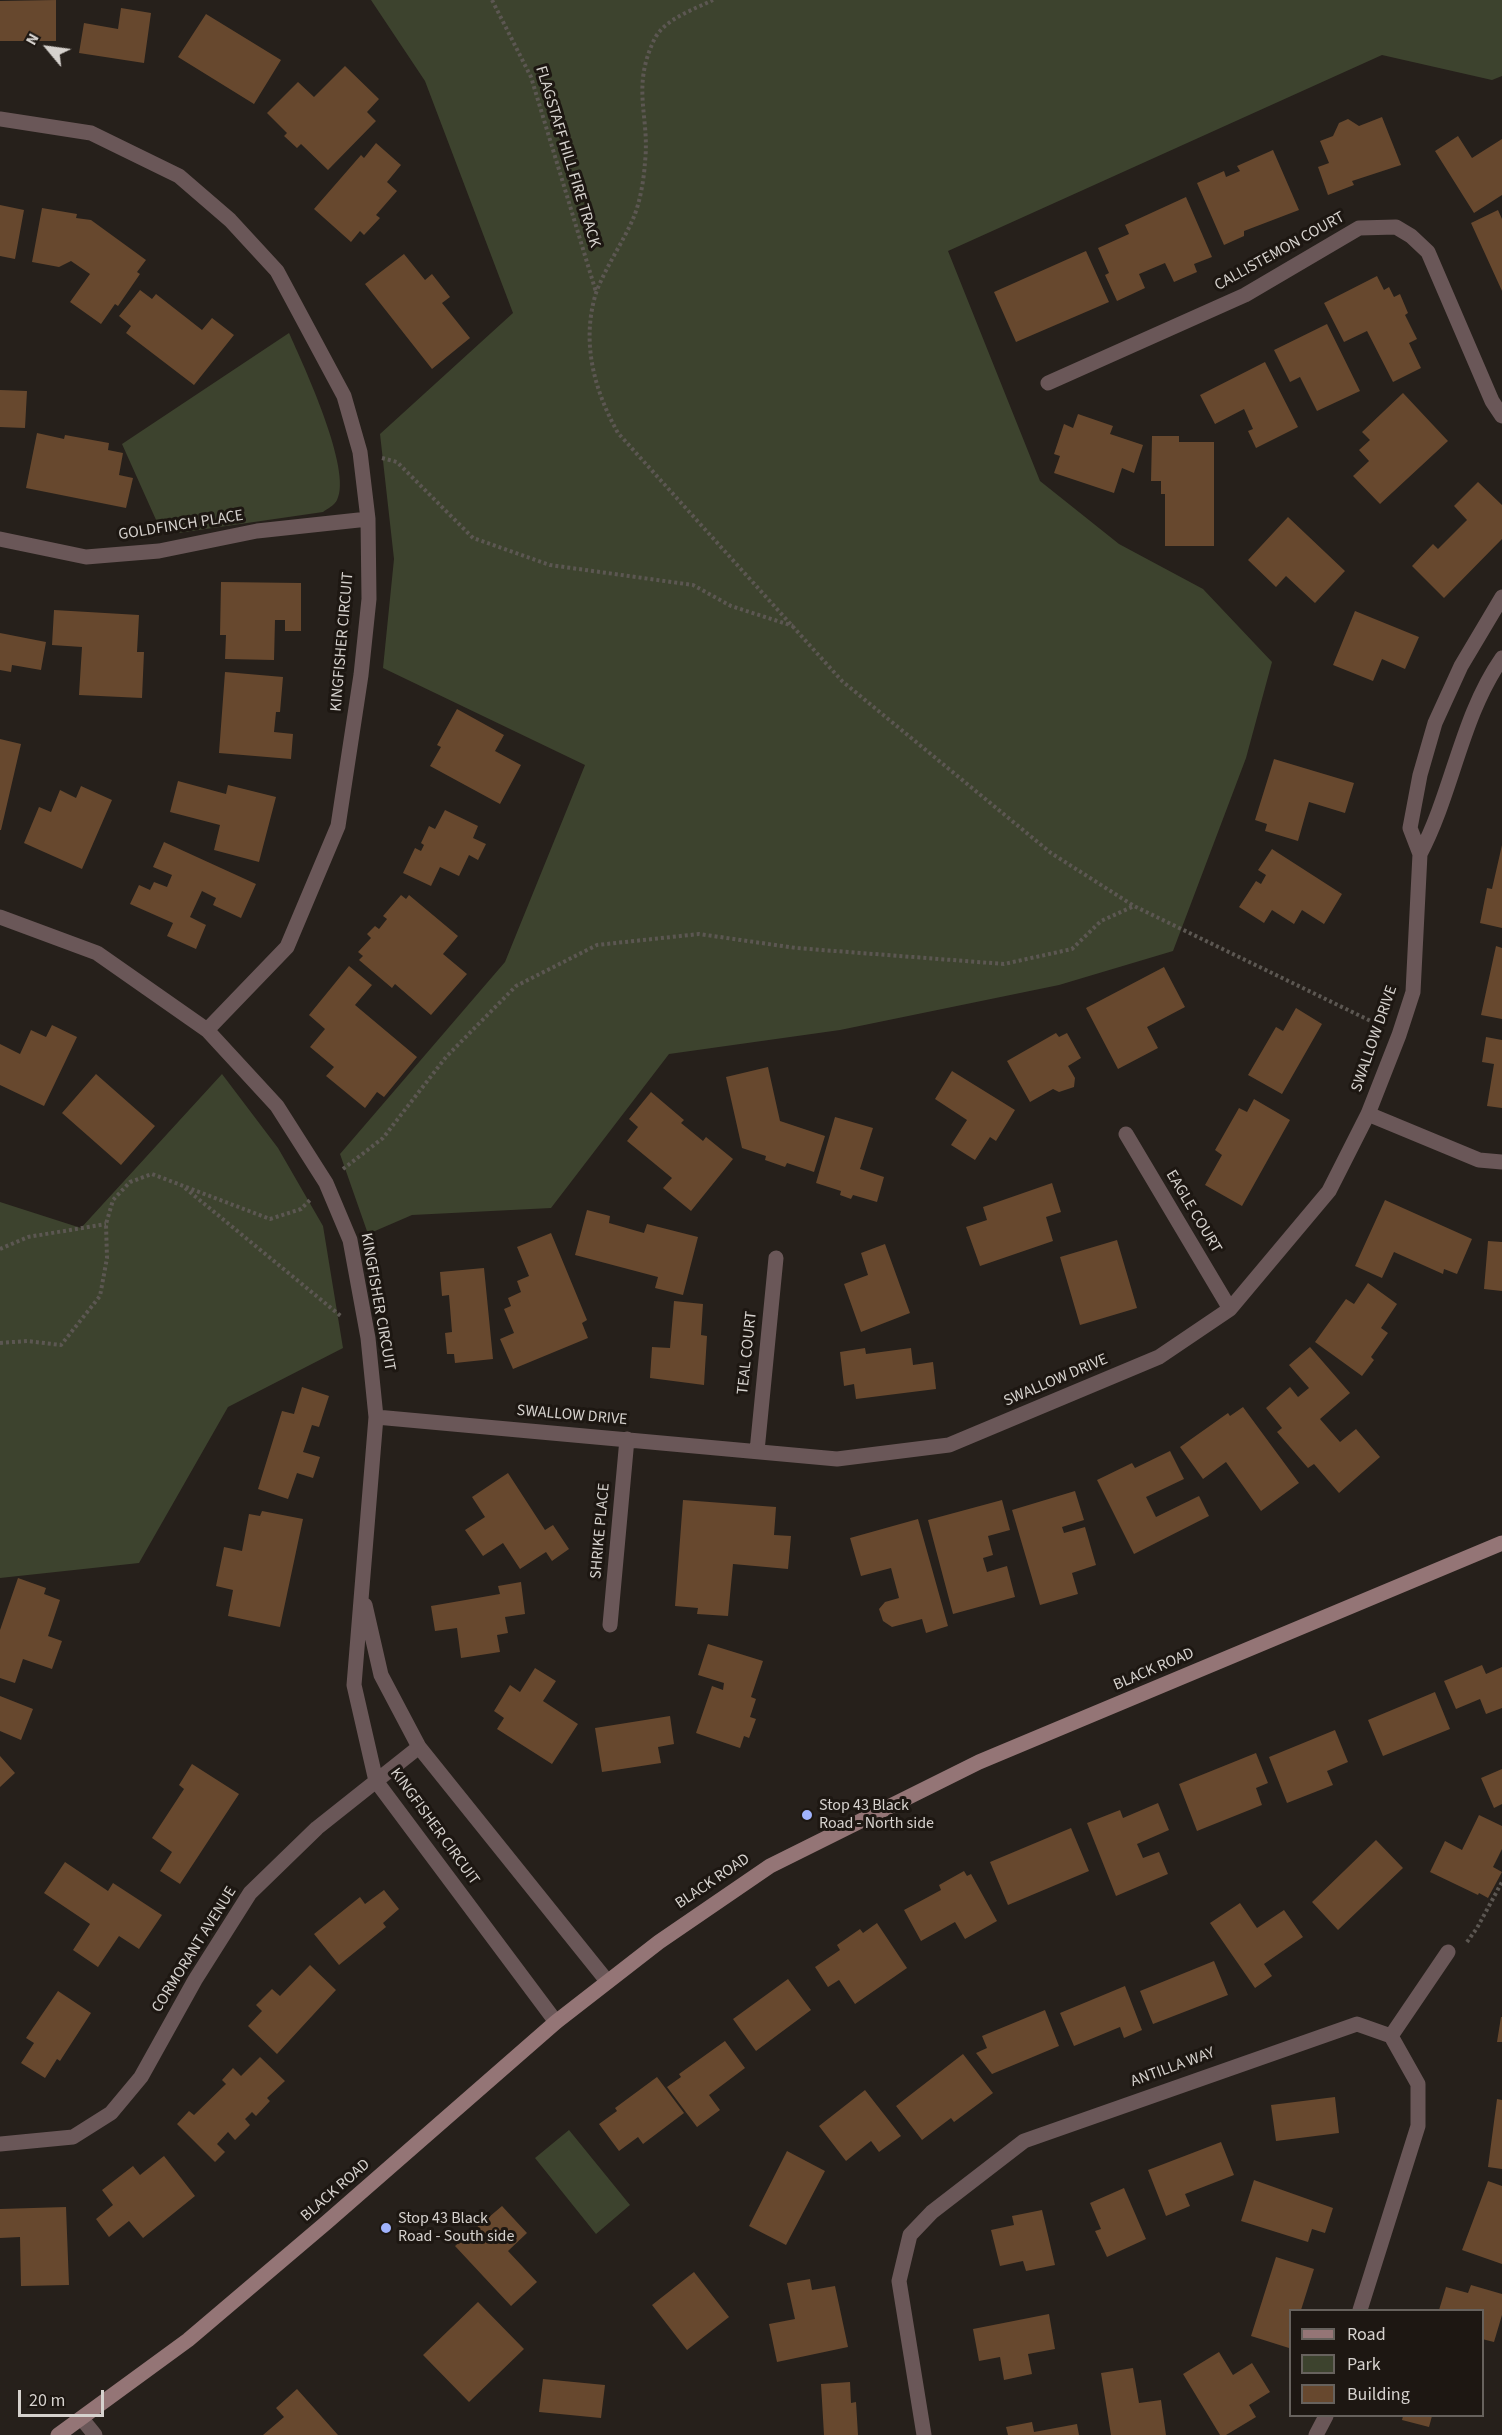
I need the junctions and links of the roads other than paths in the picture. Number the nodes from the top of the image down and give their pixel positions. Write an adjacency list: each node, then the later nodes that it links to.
1 (0, 119): 4 (street, KINGFISHER CIRCUIT)
2 (1048, 383): 3 (street, CALLISTEMON COURT)
3 (1502, 416)
4 (368, 519): 5 (street, GOLDFINCH PLACE); 10 (street, KINGFISHER CIRCUIT)
5 (0, 539)
6 (1502, 597): 8 (street, SWALLOW DRIVE)
7 (1502, 658): 8 (street, SWALLOW DRIVE)
8 (1420, 854): 11 (street, SWALLOW DRIVE)
9 (0, 917): 10 (street, KINGFISHER CIRCUIT)
10 (207, 1030): 16 (street, KINGFISHER CIRCUIT)
11 (1368, 1114): 13 (street); 15 (street, SWALLOW DRIVE)
12 (1126, 1134): 15 (street, EAGLE COURT)
13 (1502, 1162)
14 (776, 1258): 18 (street, TEAL COURT)
15 (1230, 1309): 18 (street, SWALLOW DRIVE)
16 (376, 1417): 17 (street, SWALLOW DRIVE); 20 (street, KINGFISHER CIRCUIT)
17 (627, 1439): 18 (street, SWALLOW DRIVE); 21 (street, SHRIKE PLACE)
18 (757, 1451)
19 (1502, 1543): 25 (main road, BLACK ROAD)
20 (362, 1590): 22 (street, KINGFISHER CIRCUIT); 23 (street, KINGFISHER CIRCUIT)
21 (610, 1625)
22 (419, 1747): 23 (street, CORMORANT AVENUE); 25 (street, KINGFISHER CIRCUIT)
23 (376, 1781): 26 (street, KINGFISHER CIRCUIT); 28 (street, CORMORANT AVENUE)
24 (1448, 1952): 27 (street)
25 (607, 1982): 26 (main road, BLACK ROAD)
26 (556, 2022): 31 (main road, BLACK ROAD)
27 (1391, 2036): 29 (street); 34 (street, ANTILLA WAY)
28 (0, 2144)
29 (1360, 2309)
30 (1325, 2417): 35 (street)
31 (82, 2420): 32 (main road, BLACK ROAD); 33 (street)
32 (58, 2435)
33 (95, 2435)
34 (924, 2435)
35 (1316, 2435)

